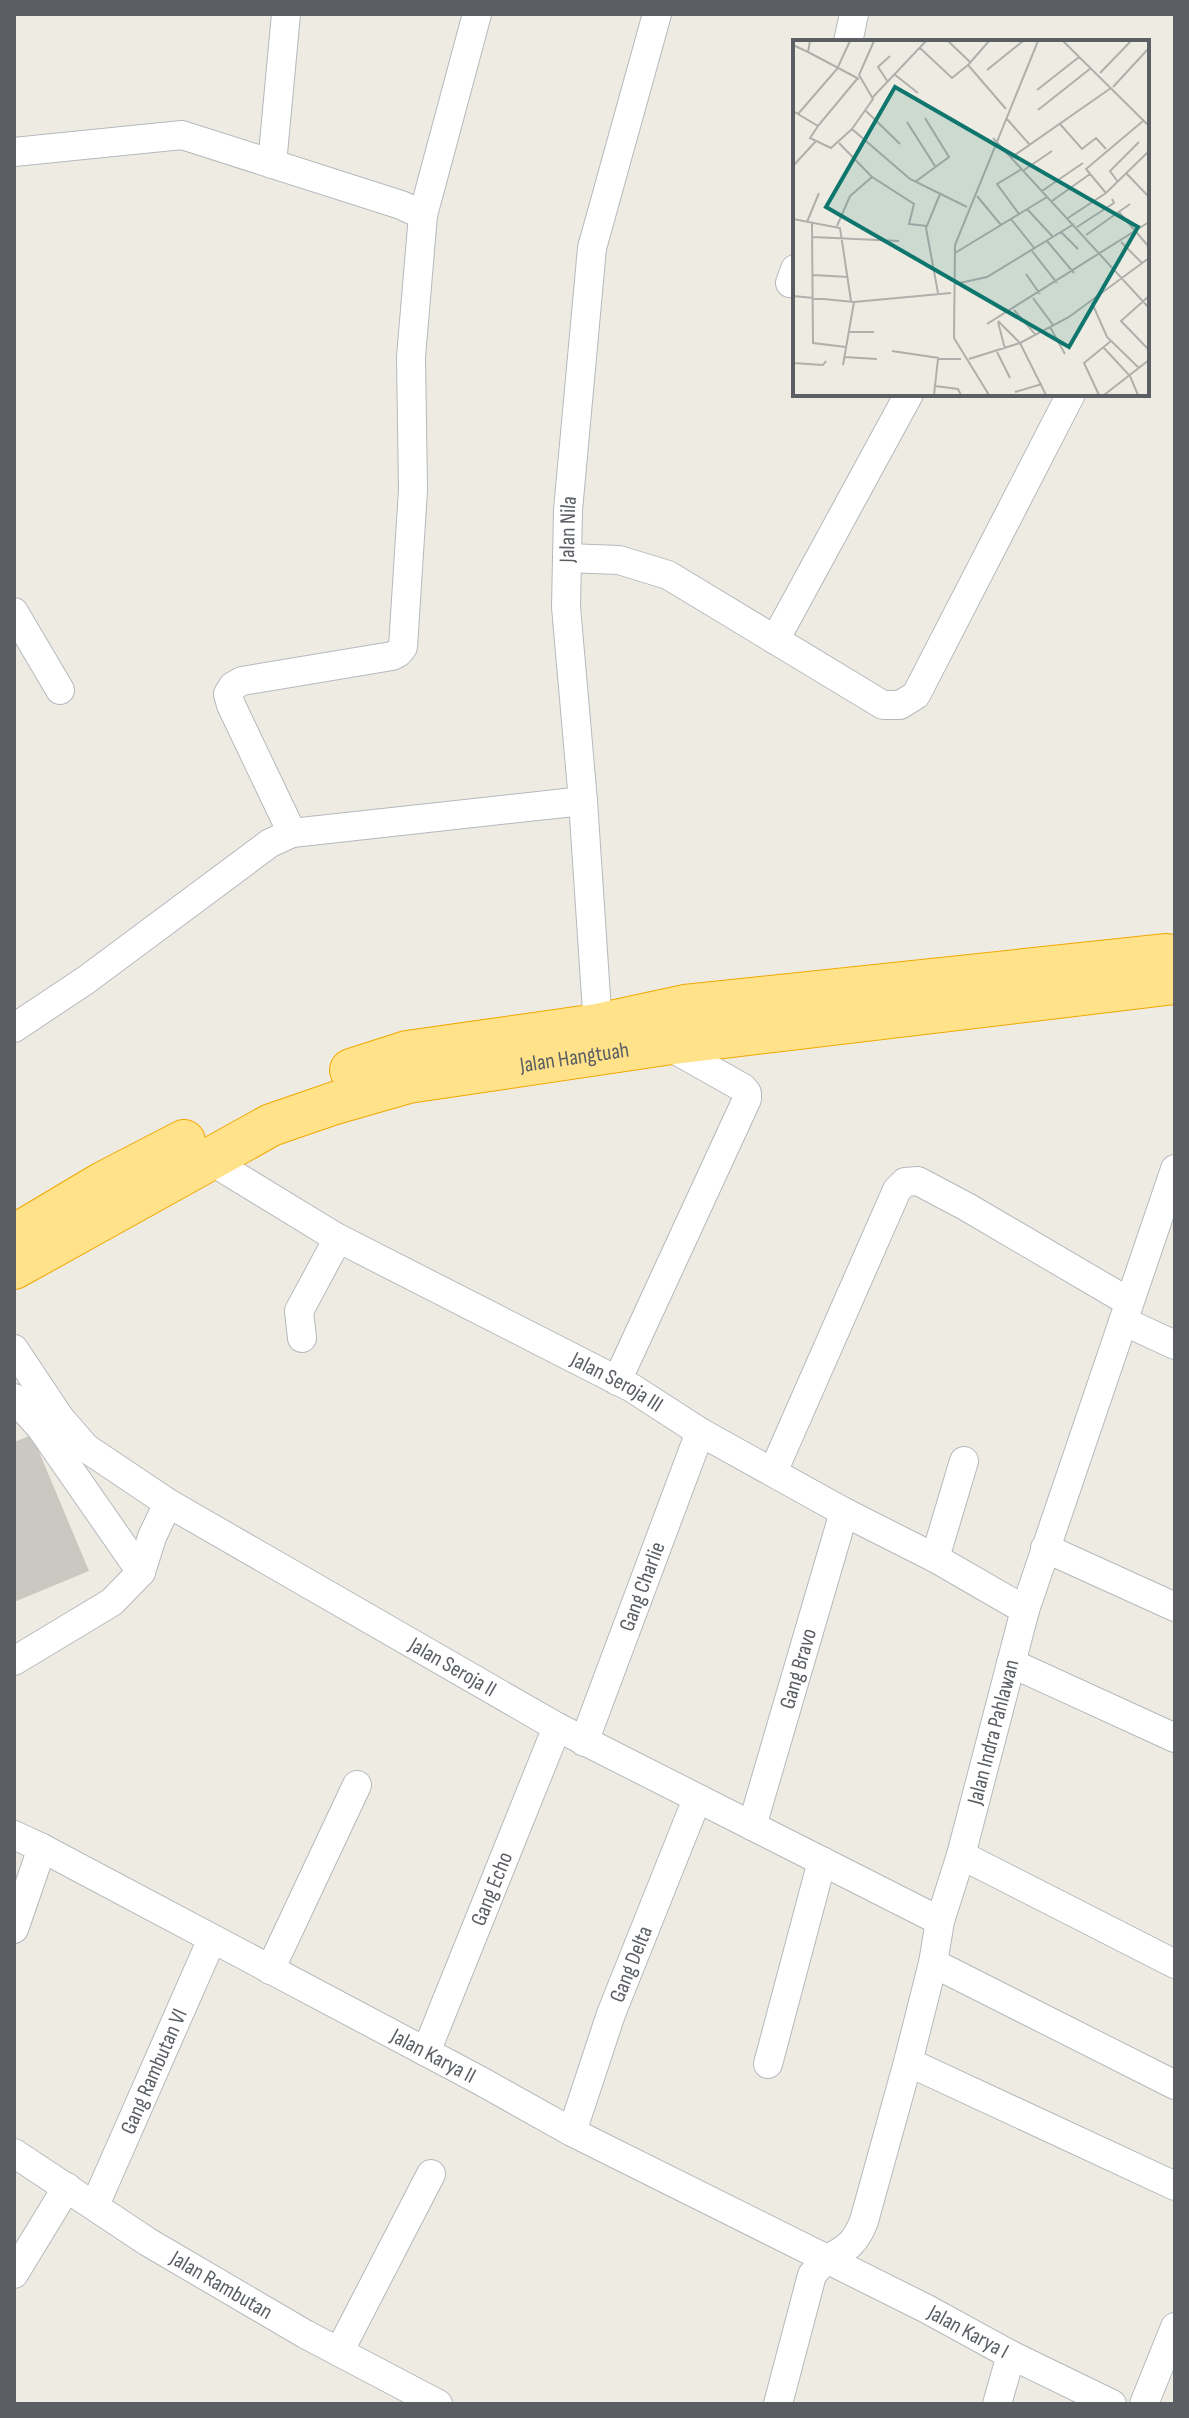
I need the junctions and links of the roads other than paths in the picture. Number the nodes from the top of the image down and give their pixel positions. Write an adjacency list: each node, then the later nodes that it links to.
1 (286, 14): 7 (street)
2 (477, 14): 8 (street)
3 (657, 14): 11 (street, Jalan Nila)
4 (854, 14): 5 (street)
5 (848, 40)
6 (14, 152): 7 (street)
7 (272, 164): 8 (street)
8 (423, 215): 16 (street)
9 (908, 396): 13 (street)
10 (1070, 396): 13 (street)
11 (567, 558): 13 (street); 15 (street, Jalan Nila)
12 (14, 612): 14 (street)
13 (775, 640)
14 (60, 690)
15 (583, 801): 16 (street); 20 (street, Jalan Nila)
16 (292, 833): 19 (street)
17 (1175, 954): 20 (highway, Jalan Hangtuah)
18 (1175, 983): 21 (highway, Jalan Hangtuah)
19 (14, 1028)
20 (599, 1040): 21 (highway, Jalan Hangtuah); 22 (highway, Jalan Hangtuah); 24 (highway, Jalan Hangtuah)
21 (665, 1044): 32 (street)
22 (208, 1159): 24 (highway, Jalan Hangtuah); 26 (street, Jalan Seroja III)
23 (1175, 1171): 28 (street, Jalan Indra Pahlawan)
24 (110, 1197): 25 (highway, Jalan Hangtuah); 27 (highway, Jalan Hangtuah)
25 (14, 1236)
26 (334, 1236): 29 (street); 32 (street, Jalan Seroja III)
27 (14, 1268)
28 (1126, 1312): 30 (street); 36 (street); 39 (street, Jalan Indra Pahlawan)
29 (302, 1338)
30 (1175, 1345)
31 (14, 1349): 37 (street, Jalan Seroja II)
32 (617, 1381): 34 (street, Jalan Seroja III)
33 (14, 1398): 41 (street)
34 (700, 1432): 36 (street, Jalan Seroja III); 48 (street, Gang Charlie)
35 (964, 1461): 40 (street)
36 (773, 1472): 38 (street, Jalan Seroja III)
37 (168, 1503): 41 (street); 46 (street, Jalan Seroja II)
38 (844, 1512): 40 (street, Jalan Seroja III); 51 (street, Gang Bravo)
39 (1045, 1548): 42 (street); 43 (street, Jalan Indra Pahlawan)
40 (935, 1558): 43 (street, Jalan Seroja III)
41 (141, 1572): 44 (street)
42 (1175, 1607)
43 (1025, 1610): 45 (street, Jalan Indra Pahlawan)
44 (14, 1661)
45 (1011, 1663): 47 (street); 54 (street, Jalan Indra Pahlawan)
46 (557, 1727): 48 (street, Jalan Seroja II); 62 (street, Gang Echo)
47 (1175, 1738)
48 (584, 1742): 50 (street, Jalan Seroja II)
49 (357, 1785): 61 (street)
50 (697, 1799): 51 (street, Jalan Seroja II); 66 (street, Gang Delta)
51 (752, 1826): 55 (street, Jalan Seroja II)
52 (14, 1835): 53 (street, Jalan Karya II)
53 (42, 1848): 57 (street); 58 (street, Jalan Karya II)
54 (961, 1855): 56 (street, Jalan Indra Pahlawan); 60 (street)
55 (822, 1861): 56 (street, Jalan Seroja II); 64 (street)
56 (940, 1921): 59 (street, Jalan Indra Pahlawan)
57 (14, 1929)
58 (212, 1939): 61 (street, Jalan Karya II); 71 (street, Gang Rambutan VI)
59 (933, 1963): 63 (street, Jalan Indra Pahlawan); 65 (street)
60 (1175, 1964)
61 (270, 1970): 62 (street, Jalan Karya II)
62 (426, 2052): 66 (street, Jalan Karya II)
63 (908, 2062): 69 (street); 72 (street, Jalan Indra Pahlawan)
64 (768, 2064)
65 (1175, 2085)
66 (572, 2132): 72 (street, Jalan Karya II)
67 (14, 2153): 70 (street, Jalan Rambutan)
68 (431, 2174): 75 (street)
69 (1175, 2186)
70 (67, 2187): 71 (street, Jalan Rambutan); 73 (street)
71 (95, 2205): 75 (street, Jalan Rambutan)
72 (818, 2271): 76 (street, Jalan Karya I); 78 (street)
73 (14, 2274)
74 (1175, 2327): 81 (street)
75 (339, 2352): 77 (street, Jalan Rambutan)
76 (1011, 2355): 79 (street); 80 (street, Jalan Karya I)
77 (429, 2402)
78 (778, 2404)
79 (997, 2404)
80 (1112, 2404)
81 (1144, 2404)

